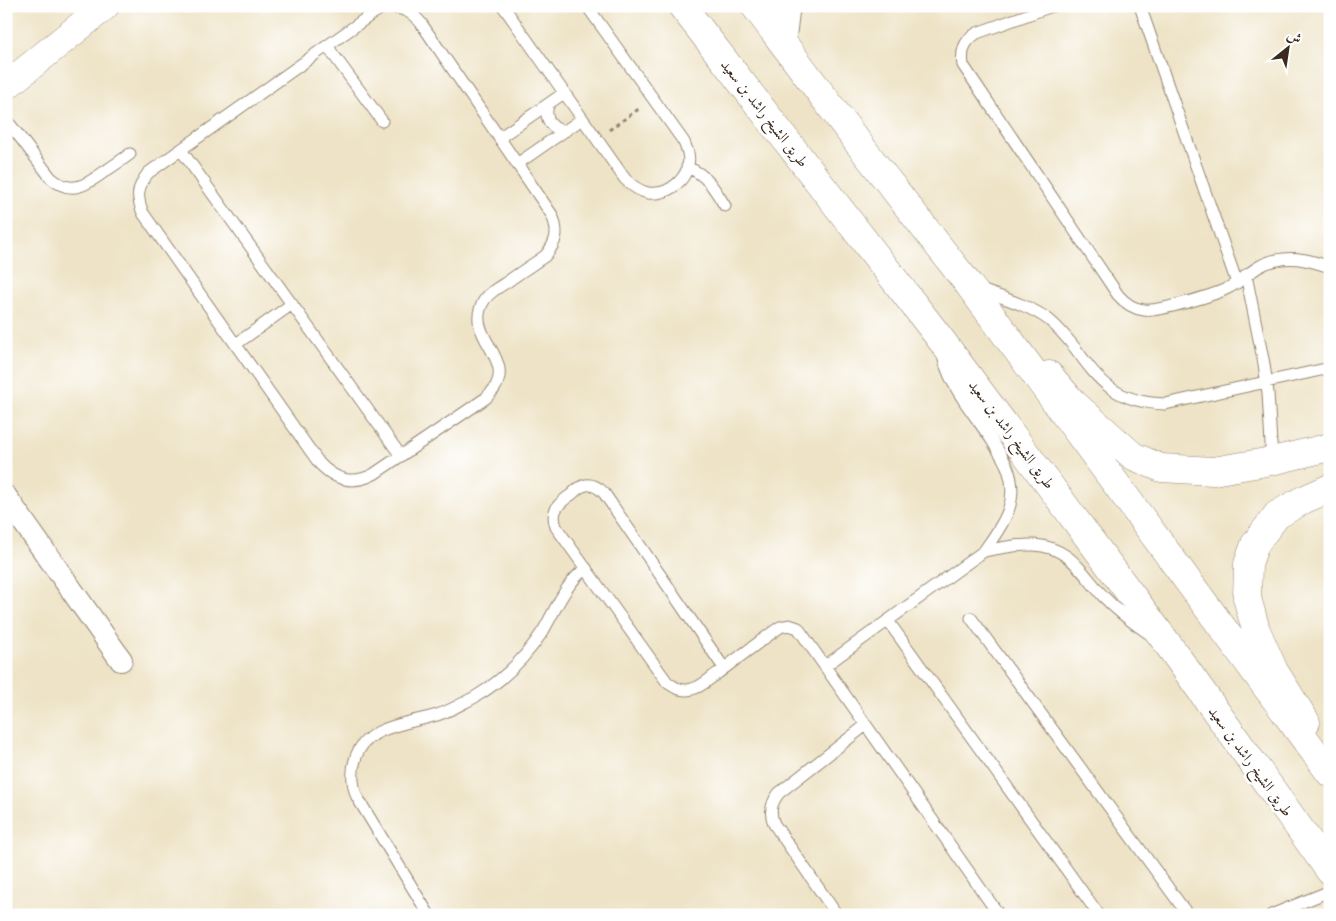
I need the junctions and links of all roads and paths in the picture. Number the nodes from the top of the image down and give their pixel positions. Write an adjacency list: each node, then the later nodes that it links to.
1 (105, 6): 10 (main road)
2 (503, 6): 11 (lane)
3 (587, 6): 12 (lane)
4 (682, 6): 30 (main road, طريق الشيخ راشد بن سعيد)
5 (755, 6): 20 (main road)
6 (790, 6): 20 (street)
7 (1052, 6): 27 (lane)
8 (1140, 6): 27 (lane)
9 (327, 46): 16 (lane); 18 (lane); 21 (lane)
10 (6, 86)
11 (564, 93): 13 (lane); 14 (lane)
12 (653, 98): 19 (path); 24 (lane)
13 (548, 105): 17 (lane); 18 (lane)
14 (582, 118): 17 (lane); 19 (lane)
15 (6, 119): 22 (lane)
16 (382, 121)
17 (565, 131): 23 (lane)
18 (500, 138): 23 (lane)
19 (597, 139): 24 (lane)
20 (859, 144): 28 (main road)
21 (181, 150): 29 (lane); 31 (lane)
22 (130, 154)
23 (517, 164): 35 (lane)
24 (687, 167): 25 (lane)
25 (725, 206)
26 (1330, 267): 27 (lane)
27 (1241, 279): 33 (lane)
28 (969, 285): 33 (lane); 36 (main road); 49 (main road)
29 (292, 304): 31 (lane); 35 (lane)
30 (939, 337): 39 (lane); 43 (main road, طريق الشيخ راشد بن سعيد)
31 (236, 344): 35 (lane)
32 (1330, 368): 33 (lane)
33 (1266, 382): 36 (lane)
34 (1330, 448): 36 (main road)
35 (400, 456)
36 (1272, 461)
37 (1330, 488): 48 (main road)
38 (6, 496): 44 (street)
39 (984, 551): 42 (lane); 43 (lane)
40 (586, 568): 46 (lane); 46 (lane); 52 (lane)
41 (971, 618): 56 (lane)
42 (888, 621): 45 (lane); 55 (lane)
43 (1167, 643): 50 (main road, طريق الشيخ راشد بن سعيد)
44 (121, 660)
45 (825, 666): 46 (lane); 47 (lane)
46 (724, 668)
47 (866, 725): 53 (lane); 54 (lane)
48 (1330, 762)
49 (1330, 774)
50 (1330, 871)
51 (1330, 891): 57 (lane)
52 (430, 915)
53 (837, 915)
54 (999, 915)
55 (1099, 915)
56 (1188, 915)
57 (1271, 915)

